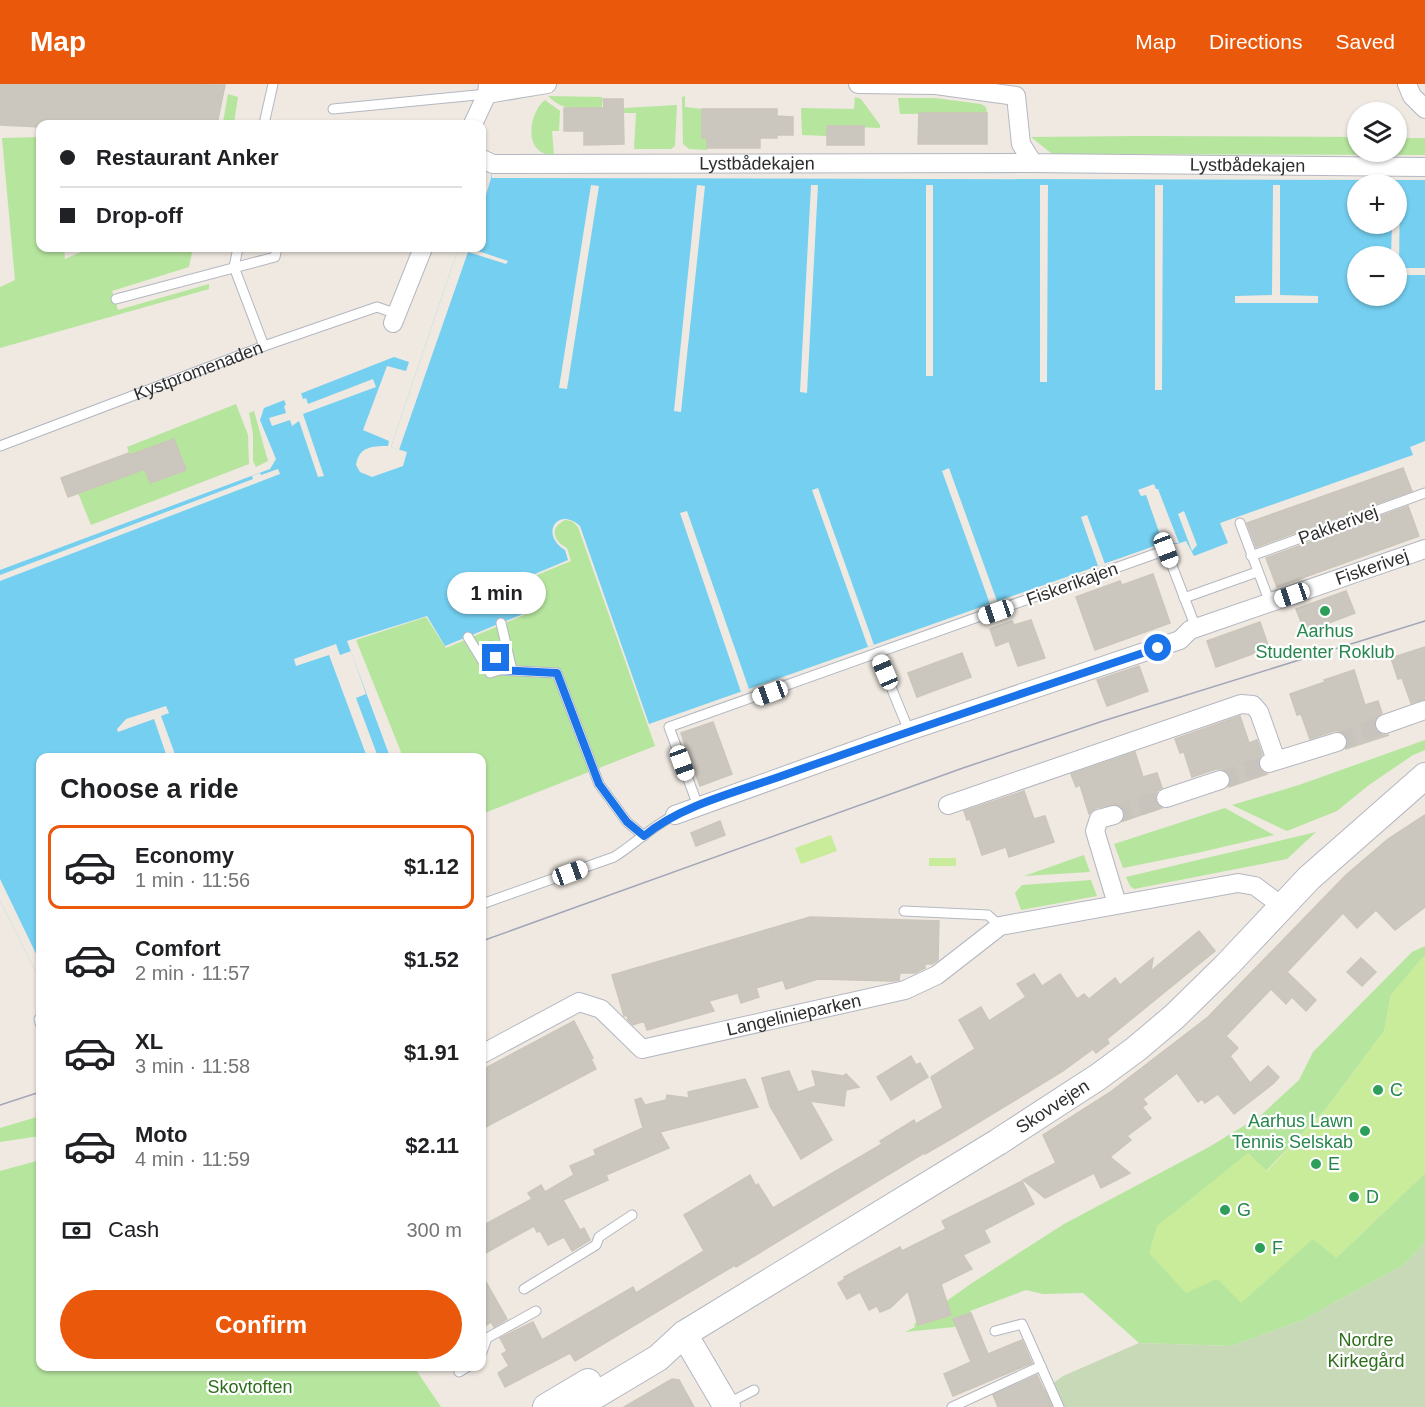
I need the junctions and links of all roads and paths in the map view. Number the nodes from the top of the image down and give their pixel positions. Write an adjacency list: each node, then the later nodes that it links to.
1 (273, 84): 8 (lane)
2 (547, 84): 5 (street)
3 (858, 84): 11 (street)
4 (1407, 84): 7 (street)
5 (487, 89): 6 (lane); 9 (street)
6 (333, 109)
7 (1425, 110)
8 (265, 120)
9 (475, 120)
10 (486, 161): 11 (street, Lystbådekajen)
11 (1033, 163): 12 (street, Lystbådekajen)
12 (1425, 167)
13 (237, 252): 16 (lane)
14 (276, 252): 16 (lane)
15 (421, 252): 18 (street, Kystpromenaden)
16 (234, 267): 17 (lane); 19 (lane)
17 (116, 299)
18 (395, 319): 19 (lane, Kystpromenaden)
19 (264, 346): 20 (lane, Kystpromenaden)
20 (0, 446)
21 (1425, 494): 24 (lane, Pakkerivej)
22 (1240, 524): 24 (lane)
23 (1425, 549): 27 (street, Fiskerivej)
24 (1251, 556): 25 (lane)
25 (1257, 572): 26 (lane); 27 (lane)
26 (1184, 598): 29 (lane, Fiskerikajen); 32 (lane, Fiskerikajen)
27 (1270, 603): 29 (street, Fiskerivej)
28 (501, 623): 33 (lane)
29 (1196, 628): 36 (street, Fiskerivej)
30 (468, 636): 33 (lane)
31 (491, 646): 33 (lane)
32 (877, 653): 36 (lane); 43 (lane, Fiskerikajen)
33 (500, 670): 47 (lane)
34 (1425, 710): 35 (street)
35 (1385, 724)
36 (909, 731): 43 (street, Fiskerivej)
37 (1337, 742): 42 (street)
38 (1425, 776): 46 (street, Skovvejen)
39 (1220, 780): 41 (street)
40 (1425, 791): 46 (street, Skovvejen)
41 (1166, 798)
42 (948, 805)
43 (698, 806): 45 (street, Fiskerivej)
44 (1114, 814): 49 (street)
45 (675, 815): 47 (lane, Fiskerivej)
46 (1375, 819): 50 (street, Skovvejen)
47 (644, 836): 48 (lane, Fiskerivej)
48 (486, 903)
49 (1117, 904): 50 (street, Langelinieparken); 52 (street, Langelinieparken)
50 (1282, 906): 58 (street, Skovvejen)
51 (904, 911): 52 (lane)
52 (1000, 926): 53 (street, Langelinieparken)
53 (486, 1052)
54 (632, 1215): 55 (lane)
55 (524, 1289)
56 (536, 1311): 59 (lane)
57 (995, 1331): 60 (lane)
58 (684, 1334): 62 (street); 63 (street); 64 (street)
59 (486, 1341)
60 (1041, 1366): 65 (lane); 66 (lane)
61 (754, 1390): 62 (lane)
62 (726, 1406)
63 (546, 1407)
64 (576, 1407)
65 (952, 1407)
66 (1059, 1407)

